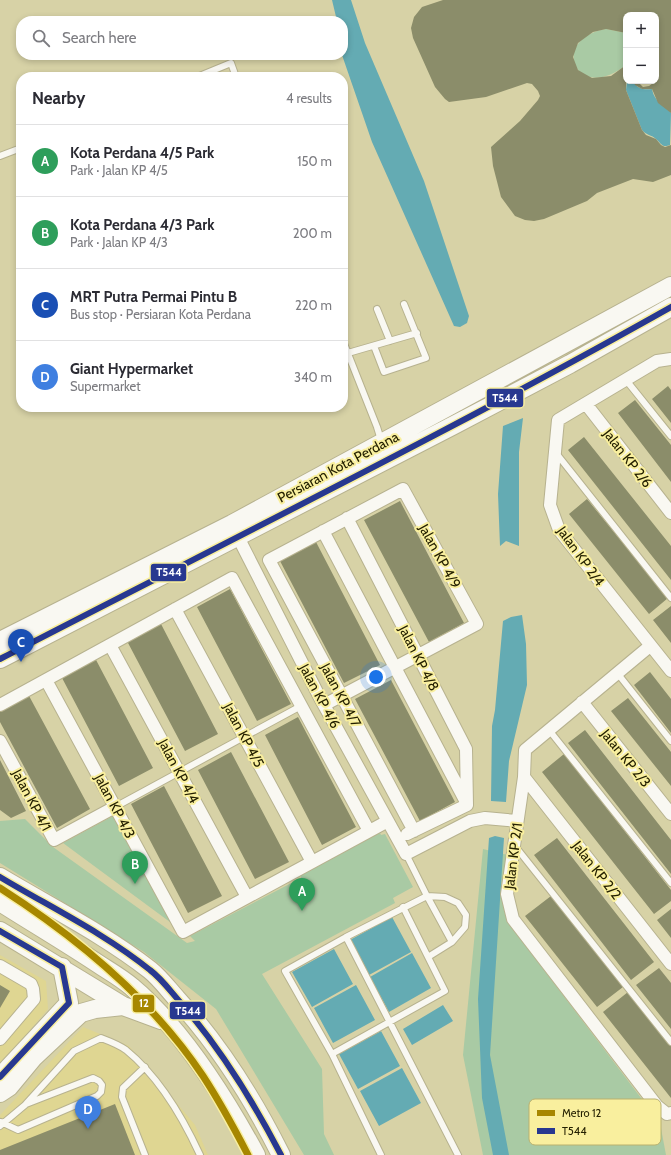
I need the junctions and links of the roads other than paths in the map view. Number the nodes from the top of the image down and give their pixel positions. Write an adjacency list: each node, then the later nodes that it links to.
1 (209, 72): 2 (lane)
2 (234, 72)
3 (16, 150): 4 (lane)
4 (0, 156)
5 (671, 286): 18 (street, Persiaran Kota Perdana)
6 (404, 304): 9 (lane)
7 (671, 308): 18 (street, Persiaran Kota Perdana)
8 (377, 309): 10 (lane)
9 (417, 333): 10 (lane); 11 (lane)
10 (390, 341): 11 (lane)
11 (374, 346): 12 (lane)
12 (348, 353): 18 (lane)
13 (671, 359): 14 (street)
14 (626, 380): 15 (street); 16 (lane)
15 (586, 404): 17 (street, Jalan KP 2/4); 19 (street, Jalan KP 2/6)
16 (671, 436)
17 (555, 451): 23 (lane); 27 (street, Jalan KP 2/4)
18 (385, 452): 22 (street, Persiaran Kota Perdana); 25 (street, Persiaran Kota Perdana)
19 (671, 512)
20 (347, 518): 21 (street); 28 (street, Jalan KP 4/8); 28 (street, Jalan KP 4/9)
21 (323, 531): 30 (street, Jalan KP 4/8); 34 (street, Jalan KP 4/7)
22 (238, 536): 29 (street, Persiaran Kota Perdana); 35 (street, Jalan KP 4/6)
23 (671, 598)
24 (175, 609): 26 (street); 38 (street, Jalan KP 4/6); 40 (street, Jalan KP 4/5)
25 (0, 641)
26 (110, 645): 33 (street); 43 (street, Jalan KP 4/4)
27 (650, 646): 31 (street, Jalan KP 2/4); 32 (street, Jalan KP 2/1)
28 (418, 655): 30 (street); 45 (street, Jalan KP 4/8)
29 (0, 659)
30 (396, 667): 34 (street); 45 (street, Jalan KP 4/8)
31 (671, 671)
32 (618, 674): 36 (street, Jalan KP 2/1); 42 (lane)
33 (46, 680): 37 (street); 46 (street, Jalan KP 4/3)
34 (342, 696): 35 (street); 50 (street, Jalan KP 4/7)
35 (322, 701): 38 (street); 48 (street, Jalan KP 4/6)
36 (582, 702): 39 (street, Jalan KP 2/1); 47 (street, Jalan KP 2/3)
37 (0, 705)
38 (301, 706): 40 (lane); 51 (street, Jalan KP 4/6)
39 (549, 730): 44 (street, Jalan KP 2/1); 57 (lane)
40 (244, 737): 43 (lane); 55 (street, Jalan KP 4/5)
41 (0, 741): 46 (street, Jalan KP 4/1)
42 (671, 741)
43 (180, 772): 46 (lane); 59 (street, Jalan KP 4/4)
44 (524, 776): 49 (street, Jalan KP 2/1); 66 (street, Jalan KP 2/2)
45 (467, 805): 50 (street)
46 (115, 807): 59 (street, Jalan KP 4/3)
47 (671, 814)
48 (388, 821): 51 (street); 52 (street, Jalan KP 4/6)
49 (517, 821): 53 (street, Jalan KP 2/1); 54 (street)
50 (414, 830): 52 (street)
51 (369, 831): 55 (street)
52 (397, 838): 54 (street, Jalan KP 4/6)
53 (514, 844): 73 (lane); 78 (street, Jalan KP 2/1)
54 (406, 854): 58 (lane)
55 (312, 862): 59 (street)
56 (0, 877): 86 (street)
57 (671, 883)
58 (427, 896): 61 (lane); 64 (lane); 64 (lane)
59 (247, 897)
60 (0, 902): 71 (street)
61 (402, 907): 63 (lane); 65 (lane)
62 (0, 931): 68 (street)
63 (346, 937): 70 (lane); 74 (lane)
64 (452, 942): 65 (lane)
65 (428, 957): 70 (lane)
66 (671, 964)
67 (0, 966): 72 (street)
68 (62, 967): 69 (street); 76 (street)
69 (123, 1006): 71 (street); 77 (street)
70 (390, 1022): 74 (lane); 88 (lane)
71 (167, 1023): 85 (street)
72 (2, 1034)
73 (671, 1042)
74 (332, 1054): 87 (lane)
75 (144, 1069): 79 (lane); 83 (lane); 84 (lane)
76 (0, 1077)
77 (0, 1093)
78 (652, 1099)
79 (25, 1105): 82 (lane); 82 (lane)
80 (661, 1109): 81 (street, Jalan KP 2/1)
81 (671, 1113)
82 (1, 1124)
83 (145, 1155)
84 (200, 1155)
85 (256, 1155)
86 (282, 1155)
87 (381, 1155)
88 (458, 1155)

